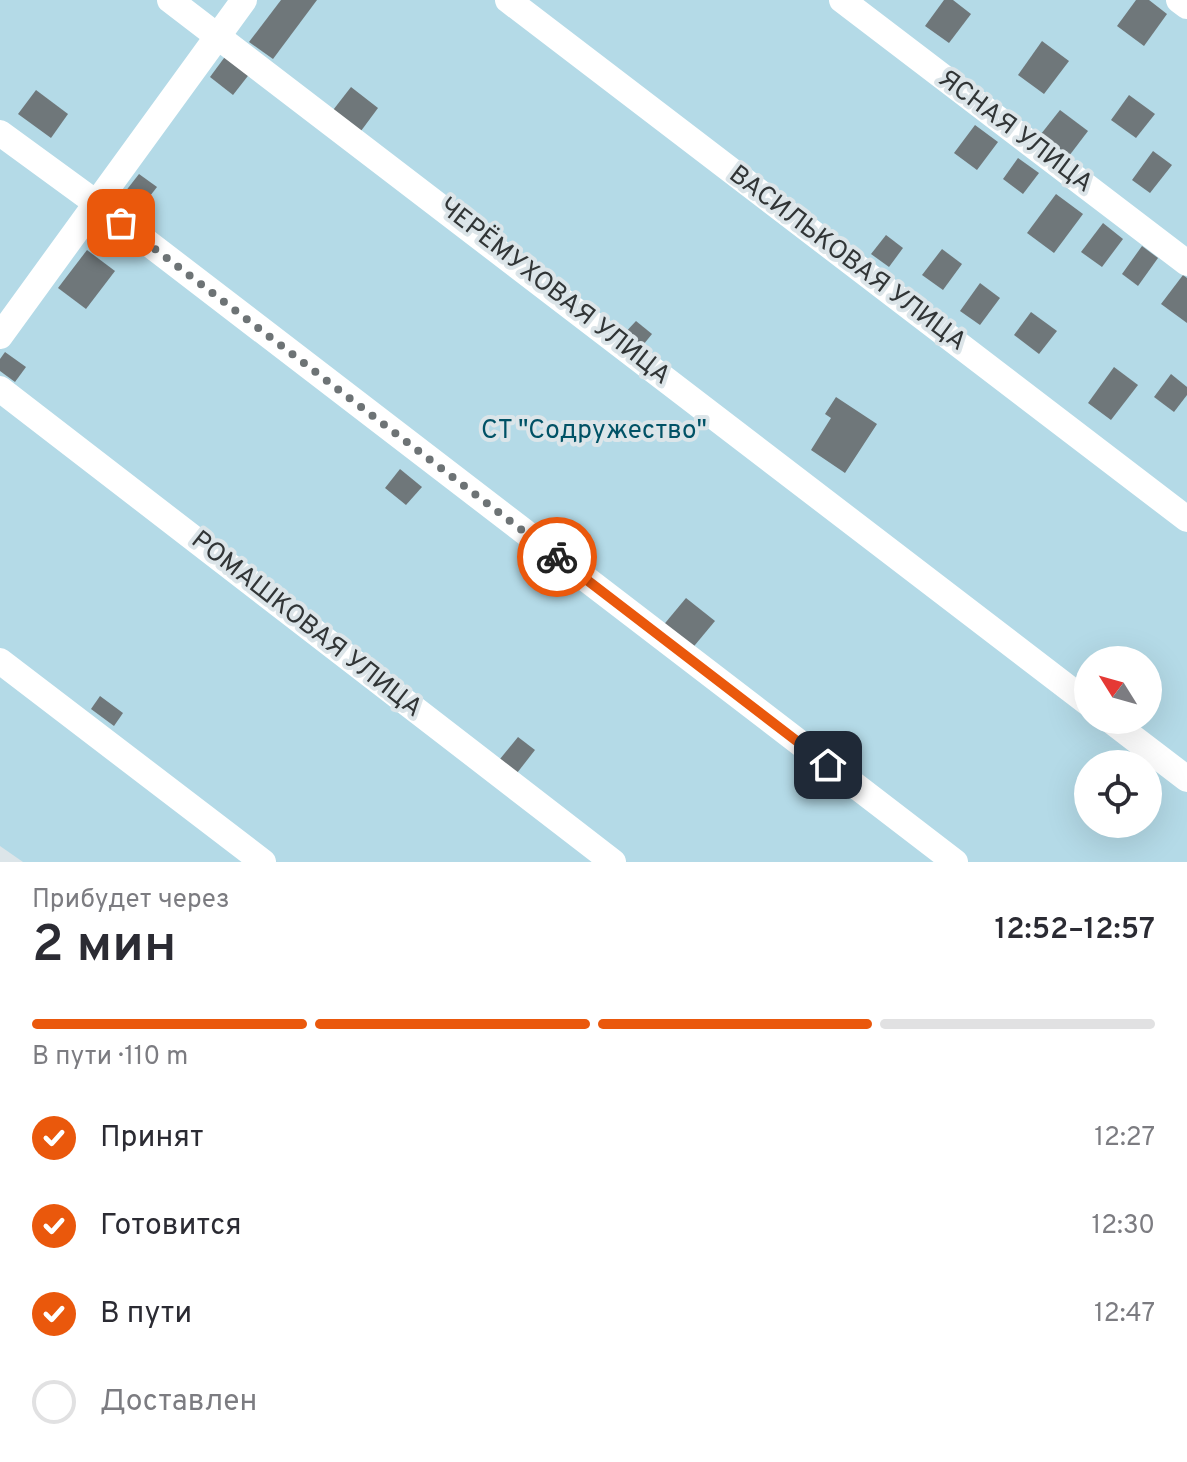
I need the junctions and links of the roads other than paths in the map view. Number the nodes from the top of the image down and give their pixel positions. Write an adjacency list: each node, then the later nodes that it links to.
1 (170, 0): 7 (street, ЧЕРЁМУХОВАЯ УЛИЦА)
2 (244, 0): 7 (street)
3 (508, 0): 13 (street, ВАСИЛЬКОВАЯ УЛИЦА)
4 (842, 0): 10 (street, ЯСНАЯ УЛИЦА)
5 (1179, 0): 6 (street)
6 (1187, 6)
7 (218, 34): 9 (street); 15 (street, ЧЕРЁМУХОВАЯ УЛИЦА)
8 (0, 133): 9 (street)
9 (96, 203): 11 (street); 20 (street)
10 (1187, 263)
11 (0, 336)
12 (0, 389): 19 (street, РОМАШКОВАЯ УЛИЦА)
13 (1187, 519)
14 (0, 661): 18 (street)
15 (1074, 692)
16 (1128, 734): 17 (street)
17 (1187, 779)
18 (263, 862)
19 (613, 862)
20 (955, 862)

